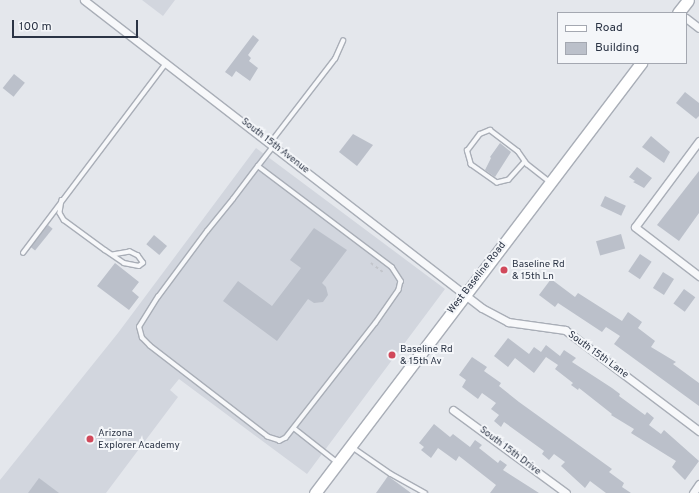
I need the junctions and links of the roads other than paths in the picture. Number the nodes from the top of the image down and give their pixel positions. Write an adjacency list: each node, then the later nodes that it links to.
1 (84, 0): 7 (street, South 15th Avenue)
2 (688, 0): 3 (main road)
3 (682, 12)
4 (687, 19): 5 (street)
5 (699, 28)
6 (343, 41): 10 (lane)
7 (166, 63): 10 (street, South 15th Avenue); 14 (lane)
8 (640, 64): 13 (main road, West Baseline Road)
9 (699, 141): 17 (street)
10 (273, 144): 12 (lane); 18 (street, South 15th Avenue)
11 (525, 162): 11 (lane); 13 (lane)
12 (258, 166): 20 (lane); 20 (lane)
13 (551, 182): 18 (main road, West Baseline Road)
14 (64, 195): 15 (lane); 16 (lane)
15 (23, 252)
16 (113, 255): 16 (lane)
17 (699, 276)
18 (464, 295): 21 (street, South 15th Lane); 22 (main road, West Baseline Road)
19 (453, 410): 27 (street, South 15th Drive)
20 (294, 428): 23 (lane)
21 (699, 431)
22 (350, 446): 23 (main road, West Baseline Road); 26 (lane)
23 (338, 462): 25 (main road, West Baseline Road)
24 (699, 484): 28 (street)
25 (314, 493)
26 (425, 493)
27 (566, 493)
28 (693, 493)

